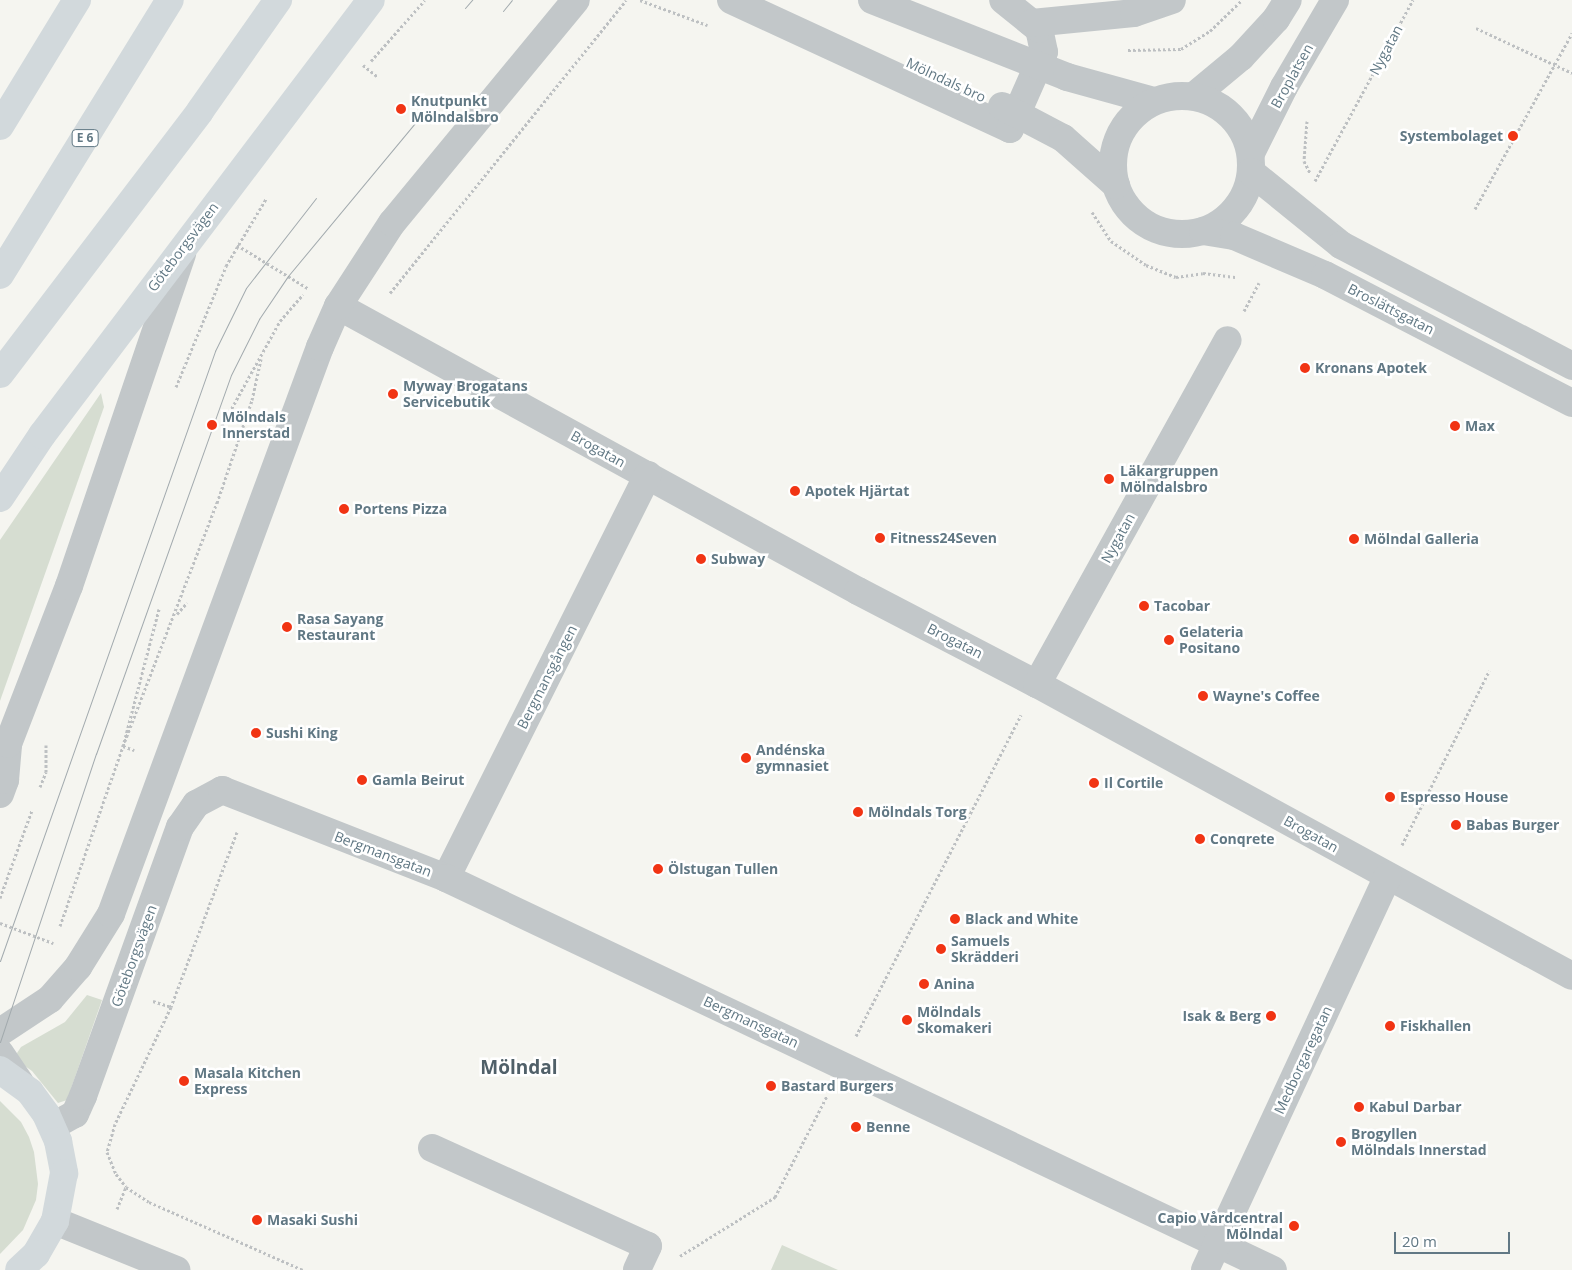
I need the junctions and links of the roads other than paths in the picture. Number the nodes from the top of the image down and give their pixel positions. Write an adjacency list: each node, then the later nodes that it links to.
1 (77, 0): 16 (main road)
2 (170, 0): 21 (main road, E 6)
3 (278, 0): 25 (main road)
4 (371, 0): 20 (main road, Göteborgsvägen)
5 (576, 0): 22 (street)
6 (731, 0): 13 (street)
7 (760, 0): 18 (street, Mölndals bro)
8 (872, 0): 15 (street)
9 (1003, 0): 13 (street)
10 (1172, 0): 13 (street)
11 (1288, 0): 14 (street)
12 (1335, 0): 17 (street, Broplatsen)
13 (1032, 23)
14 (1194, 96): 15 (street); 17 (street)
15 (1154, 101): 18 (street)
16 (0, 126)
17 (1251, 163): 19 (street); 24 (street)
18 (1116, 185): 19 (street)
19 (1203, 231): 26 (street, Broslättsgatan)
20 (185, 245): 28 (main road, Göteborgsvägen); 31 (street)
21 (0, 275)
22 (338, 306): 27 (street, Brogatan); 35 (street)
23 (1228, 340): 29 (street, Nygatan)
24 (1572, 366)
25 (0, 374)
26 (1572, 403)
27 (648, 475): 29 (street, Brogatan); 33 (street, Bergmansgången)
28 (0, 498)
29 (1037, 684): 32 (street, Brogatan)
30 (222, 790): 33 (street, Bergmansgatan); 38 (street, Göteborgsvägen)
31 (0, 794)
32 (1388, 876): 34 (street, Brogatan); 41 (street, Medborgaregatan)
33 (446, 878): 41 (street, Bergmansgatan)
34 (1572, 976)
35 (0, 1032)
36 (0, 1053): 37 (street)
37 (10, 1077): 38 (main road)
38 (53, 1126): 40 (main road)
39 (432, 1148): 44 (street)
40 (55, 1221): 42 (main road); 43 (street)
41 (1218, 1243): 45 (street, Medborgaregatan); 46 (street, Bergmansgatan)
42 (19, 1270)
43 (176, 1270)
44 (637, 1270)
45 (1205, 1270)
46 (1273, 1270)

